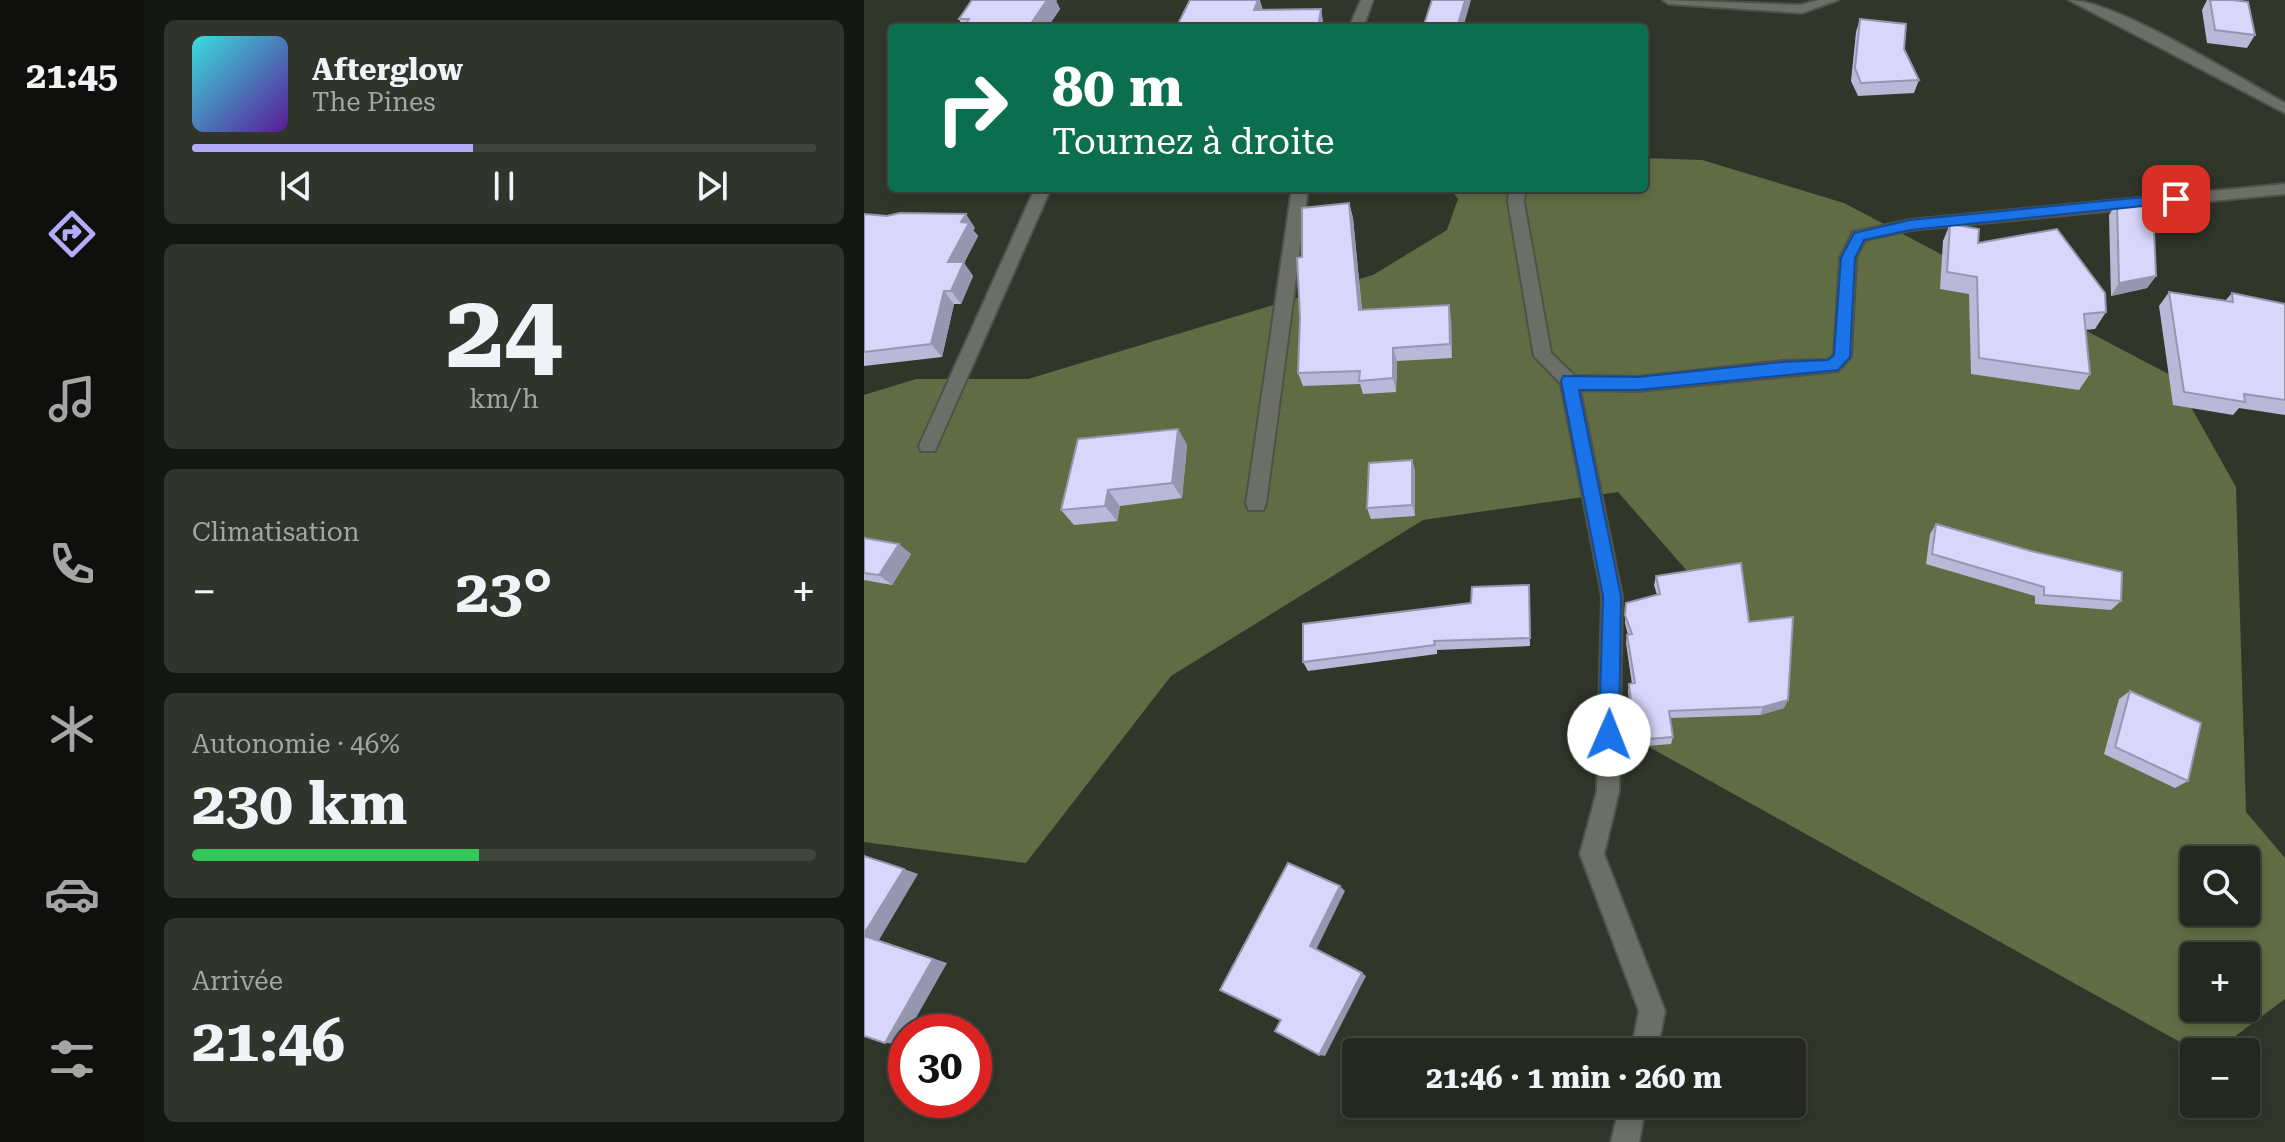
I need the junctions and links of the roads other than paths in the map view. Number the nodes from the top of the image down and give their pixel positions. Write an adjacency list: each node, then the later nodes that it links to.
1 (1367, 0): 5 (street)
2 (1669, 0): 3 (street)
3 (1832, 0)
4 (2075, 0): 6 (street)
5 (1358, 24)
6 (2285, 109)
7 (2285, 189): 11 (street)
8 (1041, 192): 12 (street)
9 (1299, 192): 13 (street)
10 (1517, 192): 11 (street)
11 (1569, 381): 14 (street)
12 (928, 446)
13 (1256, 504)
14 (1647, 1038)
15 (1630, 1118): 16 (street)
16 (1625, 1142)

